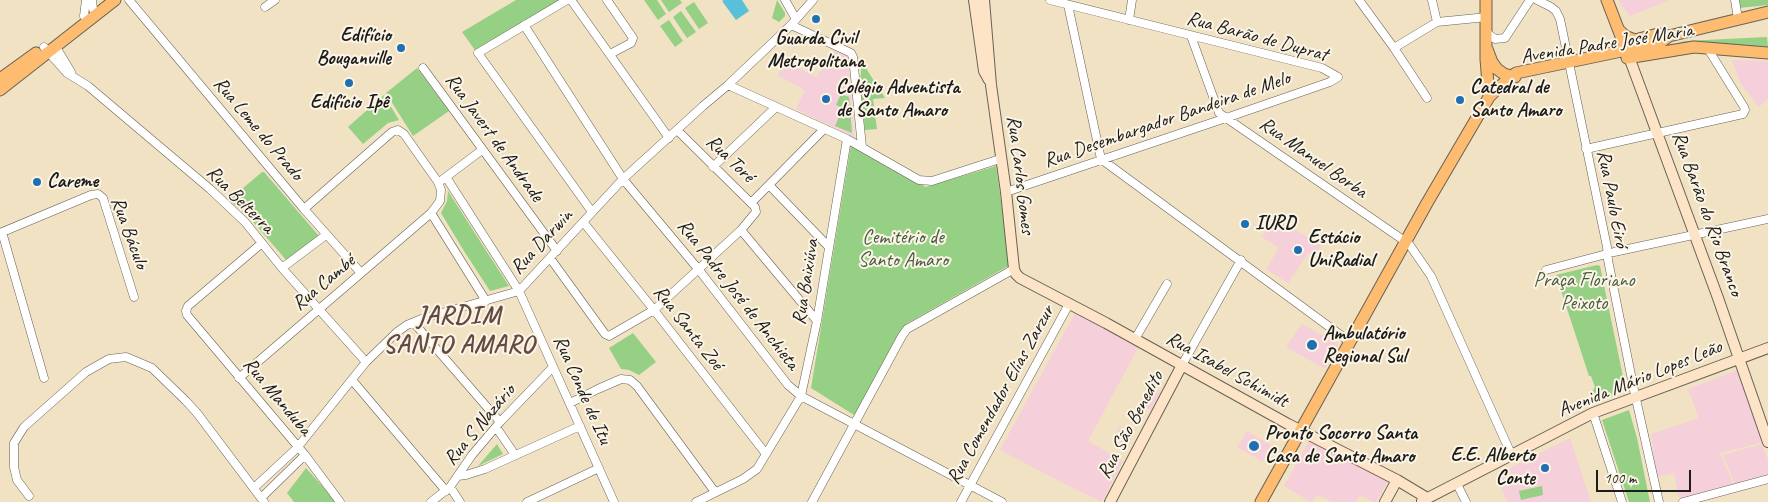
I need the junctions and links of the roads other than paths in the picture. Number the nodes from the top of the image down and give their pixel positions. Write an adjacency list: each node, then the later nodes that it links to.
1 (111, 0): 18 (street, Rua Leme do Prado); 20 (main road); 35 (main road)
2 (275, 0): 21 (street)
3 (569, 0): 28 (street); 38 (street)
4 (607, 0): 38 (street)
5 (785, 0): 26 (street)
6 (813, 0): 26 (street, Rua Darwin)
7 (974, 0): 46 (street, Rua Carlos Gomes)
8 (984, 0): 46 (street, Rua Carlos Gomes)
9 (1050, 0): 19 (street, Rua Barão de Duprat)
10 (1132, 0): 25 (street)
11 (1359, 0): 33 (street)
12 (1432, 0): 27 (street)
13 (1486, 0): 23 (main road)
14 (1530, 0): 30 (street)
15 (1538, 0): 40 (street, Rua Paulo Eiró)
16 (1607, 0): 29 (main road, Rua Barão do Rio Branco)
17 (1735, 0): 24 (street)
18 (131, 2): 69 (street, Rua Leme do Prado)
19 (1068, 5): 25 (street, Rua Barão de Duprat); 61 (street)
20 (89, 6): 35 (main road)
21 (265, 7)
22 (1768, 12): 24 (main road, Avenida Padre José Maria)
23 (1487, 17): 27 (street); 30 (main road)
24 (1738, 19): 32 (main road, Avenida Padre José Maria)
25 (1129, 20): 31 (street, Rua Barão de Duprat)
26 (793, 22): 45 (street, Rua Darwin); 57 (street)
27 (1437, 22): 33 (street)
28 (524, 25): 64 (street, Rua Padre José de Anchieta); 70 (street)
29 (1618, 30): 32 (main road); 39 (main road, Rua Barão do Rio Branco)
30 (1486, 33): 36 (main road)
31 (1191, 36): 42 (street, Rua Barão de Duprat); 51 (street, Rua Manuel Borba)
32 (1669, 36): 39 (main road, Avenida Padre José Maria)
33 (1394, 48): 49 (street)
34 (1708, 48): 37 (main road, Avenida Padre José Maria); 39 (main road, Avenida Padre José Maria); 54 (street)
35 (50, 49): 44 (main road); 47 (main road); 79 (street, Rua Belterra)
36 (1487, 49): 43 (main road); 48 (main road)
37 (1768, 53)
38 (610, 54): 55 (street)
39 (1628, 54): 40 (main road, Avenida Padre José Maria); 54 (street, Rua Barão do Rio Branco)
40 (1570, 64): 43 (main road, Avenida Padre José Maria); 58 (street, Rua Paulo Eiró)
41 (423, 68): 59 (street, Rua Javert de Andrade)
42 (1338, 77): 51 (street, Rua Desembargador Bandeira de Melo)
43 (1511, 77): 48 (main road, Avenida Padre José Maria)
44 (0, 79)
45 (728, 85): 50 (street); 53 (street, Rua Darwin)
46 (991, 85): 60 (street, Rua Carlos Gomes)
47 (0, 90)
48 (1489, 97): 78 (main road, Avenida Padre José Maria)
49 (1427, 98)
50 (776, 107): 52 (street); 62 (street)
51 (1226, 118): 61 (street, Rua Desembargador Bandeira de Melo); 78 (street, Rua Manuel Borba)
52 (824, 129): 56 (street); 66 (street)
53 (678, 131): 55 (street, Rua Darwin); 62 (street, Rua Toré)
54 (1657, 134): 58 (street); 77 (street, Rua Barão do Rio Branco)
55 (670, 138): 64 (street, Rua Darwin)
56 (847, 139): 57 (street); 80 (street, Rua Baixiúva)
57 (862, 147): 60 (street)
58 (1586, 149): 82 (street, Rua Paulo Eiró)
59 (482, 150): 63 (street); 81 (street, Rua Javert de Andrade)
60 (1000, 159): 67 (street, Rua Carlos Gomes)
61 (1101, 159): 67 (street, Rua Desembargador Bandeira de Melo); 84 (street)
62 (713, 167): 68 (street, Rua Toré)
63 (446, 177): 65 (street); 91 (street, Rua Conde de Itu)
64 (624, 179): 70 (street, Rua Darwin); 87 (street, Rua Padre José de Anchieta)
65 (438, 182): 69 (street); 71 (street)
66 (770, 186): 68 (street); 80 (street)
67 (1006, 192): 86 (street, Rua Carlos Gomes)
68 (751, 203): 74 (street, Rua Toré)
69 (304, 209): 76 (street, Rua Leme do Prado)
70 (592, 212): 73 (street, Rua Darwin)
71 (431, 213): 89 (street, Rua Cambé); 93 (street)
72 (1768, 219): 77 (street)
73 (584, 223): 81 (street, Rua Darwin); 96 (street, Rua Santa Zoé)
74 (741, 230): 87 (street); 97 (street)
75 (1, 232): 92 (street, Rua Báculo); 106 (street)
76 (326, 235): 85 (street); 89 (street, Rua Leme do Prado)
77 (1694, 235): 82 (street); 102 (street, Rua Barão do Rio Branco)
78 (1406, 242): 100 (main road, Avenida Padre José Maria); 122 (street, Rua Manuel Borba)
79 (262, 243): 85 (street, Rua Belterra); 107 (street, Rua Manduba)
80 (828, 246): 97 (street, Rua Baixiúva)
81 (557, 251): 83 (street, Rua Darwin)
82 (1607, 254): 88 (street); 110 (street, Rua Paulo Eiró)
83 (550, 258): 91 (street, Rua Darwin); 96 (street)
84 (1241, 260): 100 (street); 104 (street, Rua São Benedito)
85 (282, 268): 95 (street, Rua Belterra)
86 (1014, 268): 94 (street, Rua Isabel Schimidt); 113 (street)
87 (699, 270): 96 (street); 109 (street, Rua Padre José de Anchieta)
88 (1546, 270)
89 (361, 273): 95 (street, Rua Cambé)
90 (1167, 284): 99 (street)
91 (519, 291): 93 (street, Rua Darwin); 105 (street, Rua Conde de Itu)
92 (134, 297)
93 (486, 301): 98 (street, Rua Darwin)
94 (1069, 304): 99 (street, Rua Isabel Schimidt); 128 (street, Rua Comendador Elias Zarzur)
95 (319, 309): 103 (street, Rua Belterra); 107 (street, Rua Cambé)
96 (654, 310): 119 (street, Rua Santa Zoé)
97 (816, 321): 109 (street, Rua Baixiúva)
98 (414, 322): 103 (street, Rua Darwin); 114 (street)
99 (1135, 339): 104 (street, Rua Isabel Schimidt)
100 (1350, 342): 116 (main road, Avenida Padre José Maria)
101 (1768, 348): 102 (street, Avenida Mário Lopes Leão)
102 (1739, 358): 110 (street, Avenida Mário Lopes Leão); 117 (street, Rua Barão do Rio Branco)
103 (366, 362): 108 (street, Rua Darwin)
104 (1182, 365): 116 (street, Rua Isabel Schimidt); 144 (street, Rua São Benedito)
105 (553, 367): 111 (street, Rua Conde de Itu); 114 (street, Rua S Nazário)
106 (44, 378)
107 (239, 378): 118 (street, Rua Manduba)
108 (352, 380): 118 (street, Rua Darwin); 130 (street)
109 (801, 396): 113 (street, Rua Padre José de Anchieta); 119 (street, Rua Baixiúva)
110 (1635, 398): 112 (street, Avenida Mário Lopes Leão); 149 (street, Rua Paulo Eiró)
111 (570, 403): 115 (street, Rua Conde de Itu); 131 (street)
112 (1594, 413): 122 (street, Avenida Mário Lopes Leão); 148 (street)
113 (854, 423): 128 (street, Rua Padre José de Anchieta); 141 (street)
114 (498, 424): 121 (street); 124 (street, Rua S Nazário)
115 (580, 426): 121 (street); 123 (street, Rua Conde de Itu)
116 (1300, 430): 126 (street, Rua Isabel Schimidt); 145 (main road, Avenida Padre José Maria)
117 (1768, 442)
118 (298, 448): 120 (street, Rua Manduba); 129 (street, Rua Darwin)
119 (766, 454): 131 (street, Rua Baixiúva)
120 (305, 455): 133 (street); 135 (street, Rua Manduba)
121 (514, 455): 124 (street)
122 (1512, 456): 127 (street, Avenida Mário Lopes Leão)
123 (599, 468): 138 (street); 139 (street, Rua Conde de Itu)
124 (458, 476): 130 (street, Rua S Nazário)
125 (1768, 479): 150 (street)
126 (1397, 480): 134 (street, Rua Isabel Schimidt); 146 (street)
127 (1457, 484): 134 (street, Avenida Mário Lopes Leão); 147 (street)
128 (969, 485): 142 (street, Rua Comendador Elias Zarzur); 143 (street, Rua Padre José de Anchieta)
129 (255, 488): 132 (street); 133 (street)
130 (448, 489): 136 (street, Rua S Nazário); 137 (street)
131 (715, 492): 140 (street, Rua Baixiúva)
132 (29, 496)
133 (263, 500)
134 (1424, 500)
135 (340, 502)
136 (431, 502)
137 (460, 502)
138 (527, 502)
139 (614, 502)
140 (696, 502)
141 (812, 502)
142 (961, 502)
143 (1002, 502)
144 (1110, 502)
145 (1261, 502)
146 (1385, 502)
147 (1466, 502)
148 (1622, 502)
149 (1659, 502)
150 (1683, 502)

